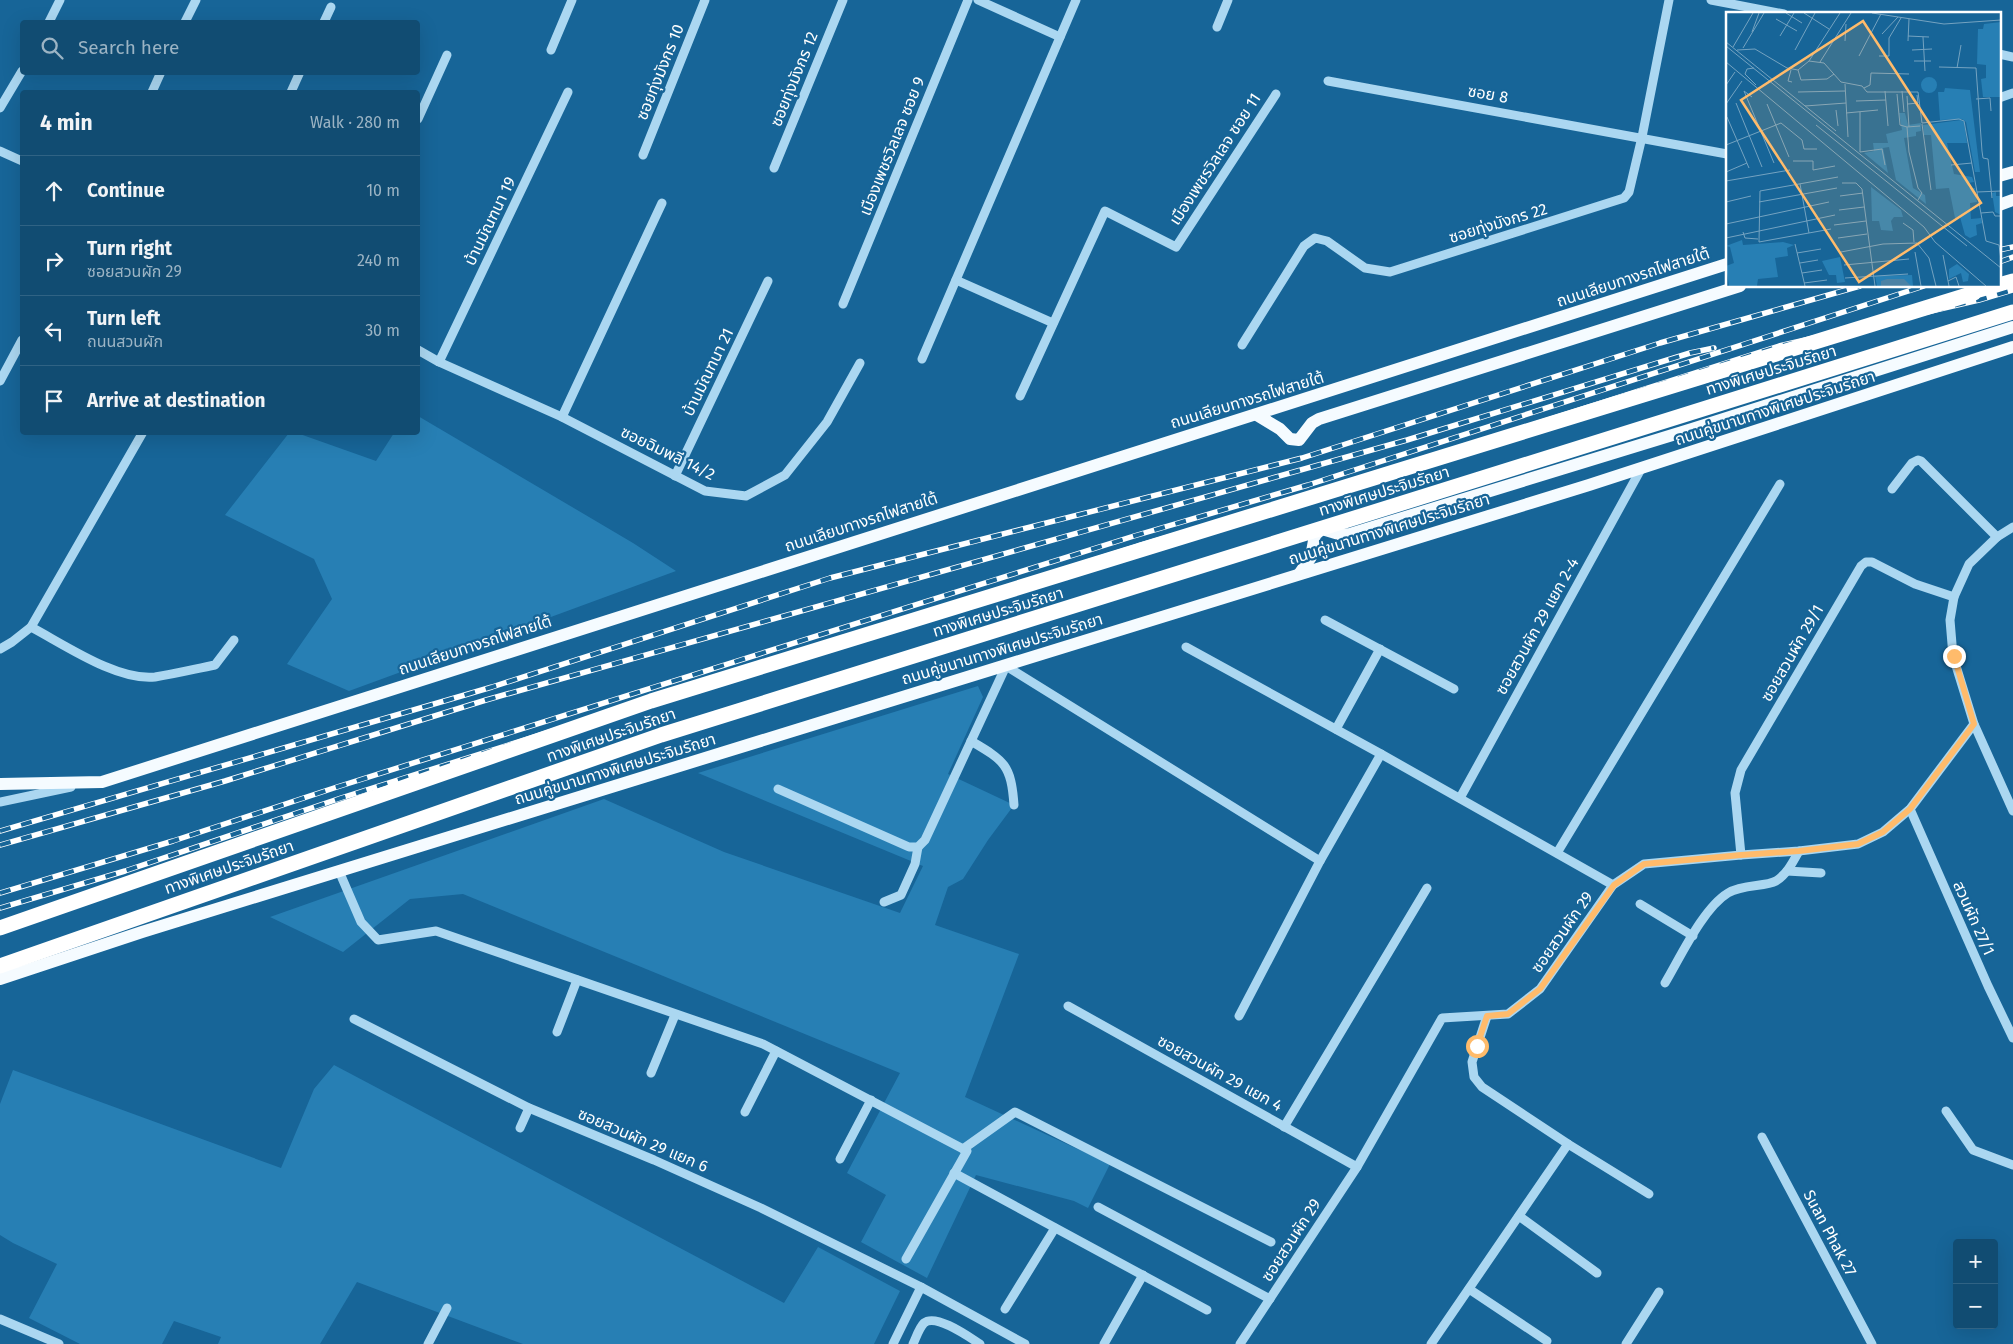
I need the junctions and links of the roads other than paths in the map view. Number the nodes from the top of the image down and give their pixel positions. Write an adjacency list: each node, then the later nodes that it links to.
1 (60, 0): 14 (street)
2 (196, 0): 15 (street)
3 (572, 0): 19 (street)
4 (705, 0): 37 (street, ซอยทุ่งมังกร 10)
5 (842, 0): 40 (street, ซอยทุ่งมังกร 12)
6 (968, 0): 53 (street, เมืองเพชรวิลเลจ ซอย 9)
7 (978, 0): 18 (street)
8 (1076, 0): 18 (street)
9 (1228, 0): 17 (street)
10 (1669, 0): 35 (street, ซอยทุ่งมังกร 22)
11 (1711, 0): 13 (street)
12 (331, 7): 16 (street)
13 (1774, 12)
14 (50, 20)
15 (186, 20)
16 (325, 20)
17 (1217, 27)
18 (1060, 38): 47 (street)
19 (551, 50)
20 (2000, 54): 22 (street)
21 (447, 55): 34 (street)
22 (2013, 57)
23 (20, 74): 33 (street)
24 (160, 75): 27 (street)
25 (298, 75): 28 (street)
26 (1328, 81): 35 (street, ซอย 8)
27 (153, 90)
28 (291, 90)
29 (568, 92): 62 (street, บ้านมัณฑนา 19)
30 (2013, 93): 32 (street)
31 (1276, 94): 55 (street, เมืองเพชรวิลเลจ ซอย 11)
32 (2000, 98)
33 (0, 108)
34 (420, 115)
35 (1642, 137): 38 (street, ซอย 8); 58 (street, ซอยทุ่งมังกร 22)
36 (0, 151): 39 (street)
37 (644, 154)
38 (1726, 154)
39 (20, 160)
40 (774, 168)
41 (2013, 172): 42 (main road)
42 (2000, 176)
43 (2013, 200): 45 (main road)
44 (662, 203): 67 (street)
45 (2000, 205)
46 (1726, 264): 66 (main road, ถนนเลียบทางรถไฟสายใต้)
47 (956, 280): 55 (street); 61 (street)
48 (768, 281): 70 (street, บ้านมัณฑนา 21)
49 (2013, 281): 50 (highway, ทางพิเศษประจิมรัถยา)
50 (2000, 285)
51 (1734, 288): 66 (main road)
52 (1992, 288): 109 (highway, ทางพิเศษประจิมรัถยา, bridge)
53 (844, 304)
54 (2013, 312): 111 (highway, ทางพิเศษประจิมรัถยา)
55 (1053, 323): 65 (street, เมืองเพชรวิลเลจ ซอย 11)
56 (2013, 327): 75 (main road)
57 (20, 344): 64 (street)
58 (1242, 345)
59 (2013, 347): 69 (main road, ถนนคู่ขนานทางพิเศษประจิมรัถยา)
60 (420, 351): 62 (street, ซอยฉิมพลี 14/2)
61 (922, 359)
62 (439, 362): 67 (street, ซอยฉิมพลี 14/2)
63 (860, 363): 70 (street, ซอยฉิมพลี 14/2)
64 (0, 381)
65 (1020, 396)
66 (1257, 414): 89 (main road, ถนนเลียบทางรถไฟสายใต้)
67 (562, 417): 70 (street, ซอยฉิมพลี 14/2)
68 (142, 435): 78 (street)
69 (1640, 469): 75 (main road, ถนนคู่ขนานทางพิเศษประจิมรัถยา); 92 (street, ซอยสวนผัก 29 แยก 2-4)
70 (675, 476)
71 (1780, 484): 99 (street)
72 (1892, 489): 74 (street)
73 (2013, 527): 74 (street)
74 (1997, 537): 76 (street)
75 (1300, 573): 83 (main road, ถนนคู่ขนานทางพิเศษประจิมรัถยา)
76 (1954, 597): 85 (street); 100 (street, ซอยสวนผัก 29/1)
77 (1325, 620): 82 (street)
78 (32, 627): 79 (street); 81 (street)
79 (234, 640)
80 (1186, 647): 86 (street)
81 (0, 649)
82 (1380, 649): 84 (street); 86 (street)
83 (1006, 666): 87 (street); 101 (street); 103 (main road, ถนนคู่ขนานทางพิเศษประจิมรัถยา)
84 (1454, 689)
85 (1974, 724): 95 (street, ซอยสวนผัก 29); 96 (street)
86 (1336, 729): 88 (street)
87 (971, 741): 94 (street); 97 (street)
88 (1381, 754): 92 (street); 101 (street)
89 (102, 782): 90 (main road, ถนนเลียบทางรถไฟสายใต้); 93 (street)
90 (0, 784)
91 (778, 789): 97 (street)
92 (1460, 798): 99 (street)
93 (0, 802)
94 (1014, 806)
95 (1910, 809): 98 (street, ซอยสวนผัก 29); 121 (street, สวนผัก 27/1)
96 (2013, 811)
97 (918, 846): 107 (street)
98 (1799, 851): 100 (street, ซอยสวนผัก 29); 102 (street)
99 (1557, 853): 105 (street)
100 (1741, 855): 105 (street, ซอยสวนผัก 29)
101 (1320, 861): 117 (street)
102 (1787, 871): 104 (street); 110 (street)
103 (339, 872): 112 (main road, ถนนคู่ขนานทางพิเศษประจิมรัถยา); 113 (street)
104 (1821, 873)
105 (1614, 885): 118 (street, ซอยสวนผัก 29)
106 (1427, 888): 128 (street)
107 (884, 902)
108 (1640, 904): 110 (street)
109 (0, 928)
110 (1693, 936): 114 (street)
111 (0, 966)
112 (0, 979)
113 (577, 980): 116 (street); 120 (street)
114 (1665, 983)
115 (1068, 1006): 128 (street, ซอยสวนผัก 29 แยก 4)
116 (676, 1015): 122 (street); 123 (street)
117 (1239, 1016)
118 (1487, 1016): 131 (street); 135 (street, ซอยสวนผัก 29)
119 (354, 1019): 125 (street, ซอยสวนผัก 29 แยก 6)
120 (557, 1032)
121 (2013, 1038)
122 (776, 1051): 124 (street); 127 (street)
123 (650, 1073)
124 (871, 1100): 132 (street); 133 (street)
125 (529, 1108): 129 (street); 145 (street, ซอยสวนผัก 29 แยก 6)
126 (1946, 1111): 134 (street)
127 (746, 1112)
128 (1284, 1127): 135 (street, ซอยสวนผัก 29 แยก 4)
129 (520, 1128)
130 (1762, 1137): 164 (street, Suan Phak 27)
131 (1568, 1144): 137 (street); 139 (street)
132 (963, 1149): 136 (street); 141 (street)
133 (840, 1159)
134 (2013, 1165)
135 (1357, 1167): 148 (street, ซอยสวนผัก 29)
136 (954, 1173): 140 (street); 142 (street)
137 (1649, 1194)
138 (1098, 1207): 148 (street)
139 (1519, 1216): 143 (street); 146 (street)
140 (1055, 1228): 144 (street); 150 (street)
141 (1271, 1242)
142 (906, 1259)
143 (1597, 1273)
144 (1143, 1276): 151 (street); 160 (street)
145 (921, 1287): 156 (street); 159 (street)
146 (1469, 1288): 153 (street); 162 (street)
147 (1659, 1292): 163 (street)
148 (1270, 1299): 161 (street, ซอยสวนผัก 29)
149 (448, 1308): 155 (street)
150 (1005, 1310)
151 (1208, 1310)
152 (0, 1319): 154 (street)
153 (1547, 1341)
154 (59, 1344)
155 (428, 1344)
156 (893, 1344)
157 (913, 1344): 158 (street)
158 (980, 1344)
159 (1025, 1344)
160 (1104, 1344)
161 (1240, 1344)
162 (1431, 1344)
163 (1626, 1344)
164 (1872, 1344)

